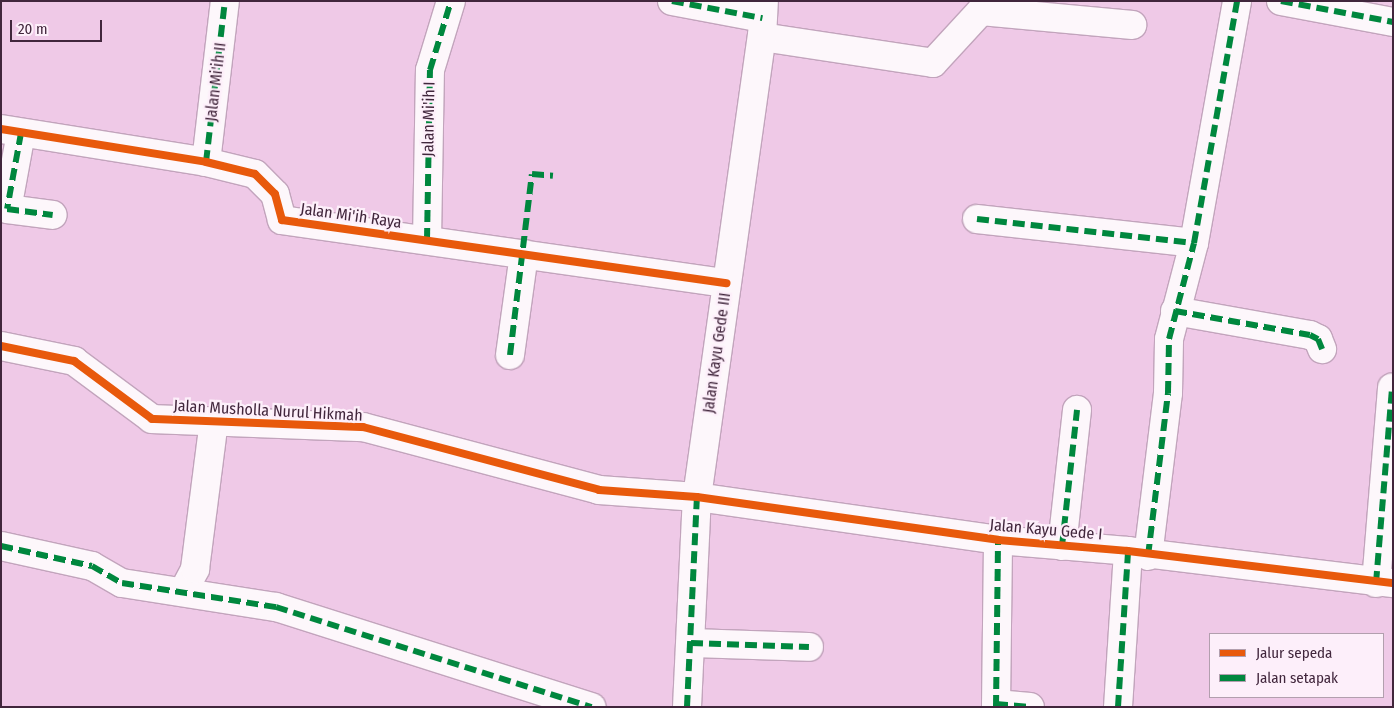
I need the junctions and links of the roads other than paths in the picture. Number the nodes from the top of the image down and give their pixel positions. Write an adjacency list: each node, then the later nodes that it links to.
1 (225, 1): 10 (street, Jalan Mi'ih II)
2 (451, 1): 14 (street, Jalan Mi'ih I)
3 (672, 1): 6 (street)
4 (1237, 1): 15 (street)
5 (1281, 1): 7 (street)
6 (763, 19): 8 (street); 17 (street, Jalan Kayu Gede III)
7 (1393, 22)
8 (1132, 25)
9 (11, 131): 10 (street, Jalan Mi'ih Raya); 11 (street)
10 (206, 162): 14 (street, Jalan Mi'ih Raya)
11 (4, 208): 12 (street)
12 (53, 215)
13 (977, 219): 15 (street)
14 (427, 240): 16 (street, Jalan Mi'ih Raya)
15 (1194, 243): 18 (street)
16 (524, 254): 17 (street, Jalan Mi'ih Raya); 21 (street)
17 (727, 283): 25 (street, Jalan Kayu Gede III)
18 (1175, 311): 20 (street); 29 (street)
19 (1, 346): 24 (street, Jalan Musholla Nurul Hikmah)
20 (1322, 349)
21 (510, 355)
22 (1392, 388): 30 (street)
23 (1077, 410): 28 (street)
24 (214, 421): 25 (street, Jalan Musholla Nurul Hikmah); 31 (street)
25 (697, 497): 26 (street, Jalan Kayu Gede I); 32 (street, Jalan Kayu Gede III)
26 (998, 540): 28 (street, Jalan Kayu Gede I); 34 (street)
27 (1, 546): 31 (street)
28 (1062, 546): 29 (street, Jalan Kayu Gede I)
29 (1138, 554): 30 (street, Jalan Kayu Gede I); 38 (street)
30 (1384, 583)
31 (183, 592): 35 (street)
32 (691, 643): 33 (street); 36 (street, Jalan Kayu Gede III)
33 (809, 647)
34 (996, 705): 37 (street)
35 (592, 707)
36 (687, 707)
37 (1030, 707)
38 (1118, 707)

